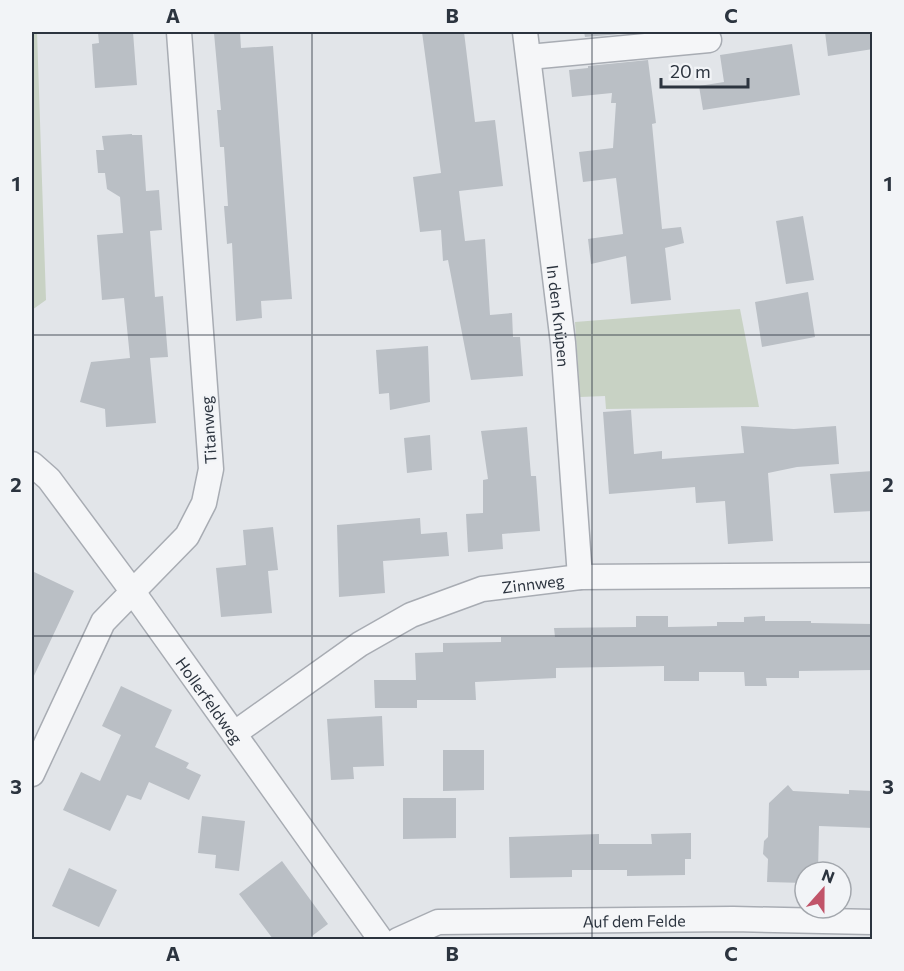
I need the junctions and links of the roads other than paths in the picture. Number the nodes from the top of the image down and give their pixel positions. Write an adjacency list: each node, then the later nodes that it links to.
1 (179, 32): 8 (street, Titanweg)
2 (525, 32): 4 (street, In den Knüpen)
3 (709, 40): 4 (street)
4 (529, 57): 7 (street, In den Knüpen)
5 (32, 464): 8 (street, Hollerfeldweg)
6 (873, 575): 7 (street, Zinnweg)
7 (579, 577): 9 (street, Zinnweg)
8 (133, 592): 9 (street, Hollerfeldweg); 10 (street, Titanweg)
9 (235, 734): 12 (street, Hollerfeldweg)
10 (32, 774)
11 (873, 922): 13 (street, Auf dem Felde)
12 (381, 939)
13 (398, 939)

